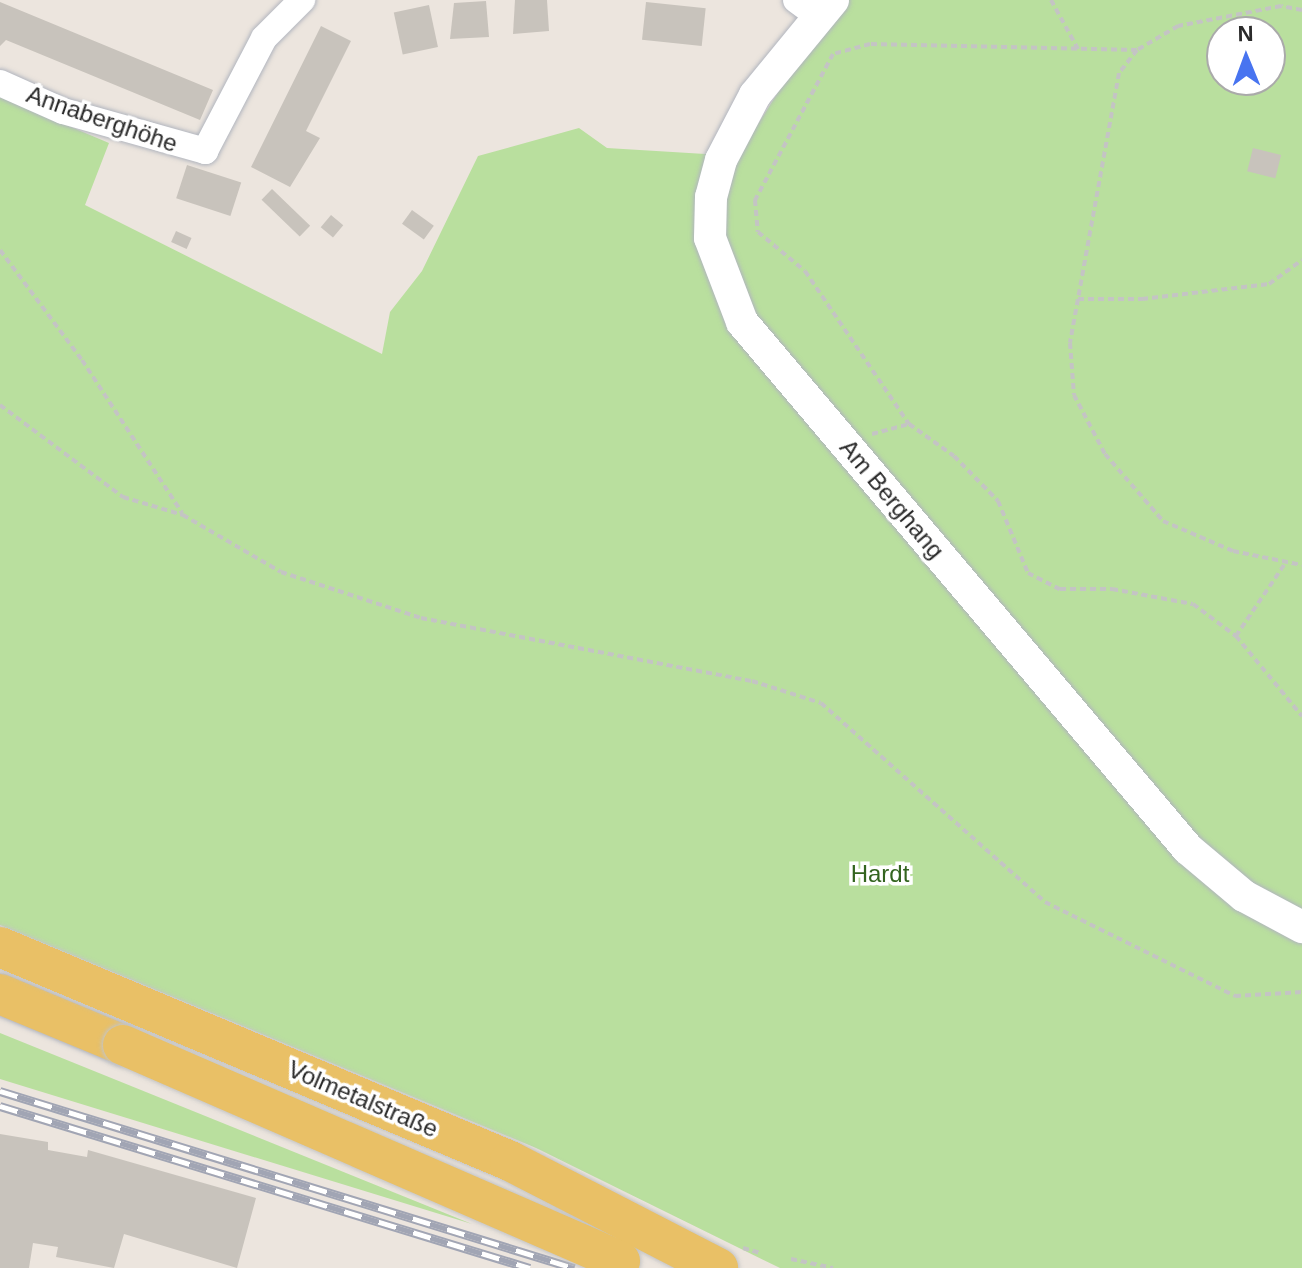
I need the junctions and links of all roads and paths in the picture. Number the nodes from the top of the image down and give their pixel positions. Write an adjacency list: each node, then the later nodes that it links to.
1 (302, 0): 7 (street, Annaberghöhe)
2 (1051, 0): 6 (path)
3 (816, 5): 17 (street, Am Berghang)
4 (1302, 10): 5 (path)
5 (1137, 50): 6 (path); 10 (path)
6 (1079, 51): 15 (path)
7 (0, 83)
8 (0, 250): 12 (path)
9 (1302, 260): 10 (path)
10 (1078, 299): 13 (path)
11 (0, 405): 12 (path)
12 (183, 515): 19 (path)
13 (1284, 565): 14 (path); 15 (path)
14 (1302, 565)
15 (1236, 636): 16 (path)
16 (1302, 716)
17 (1302, 927)
18 (0, 947): 23 (main road, Volmetalstraße, bridge)
19 (1302, 992)
20 (0, 994): 22 (main road, Volmetalstraße, bridge)
21 (791, 1259): 24 (path)
22 (635, 1268)
23 (718, 1268)
24 (833, 1268)

